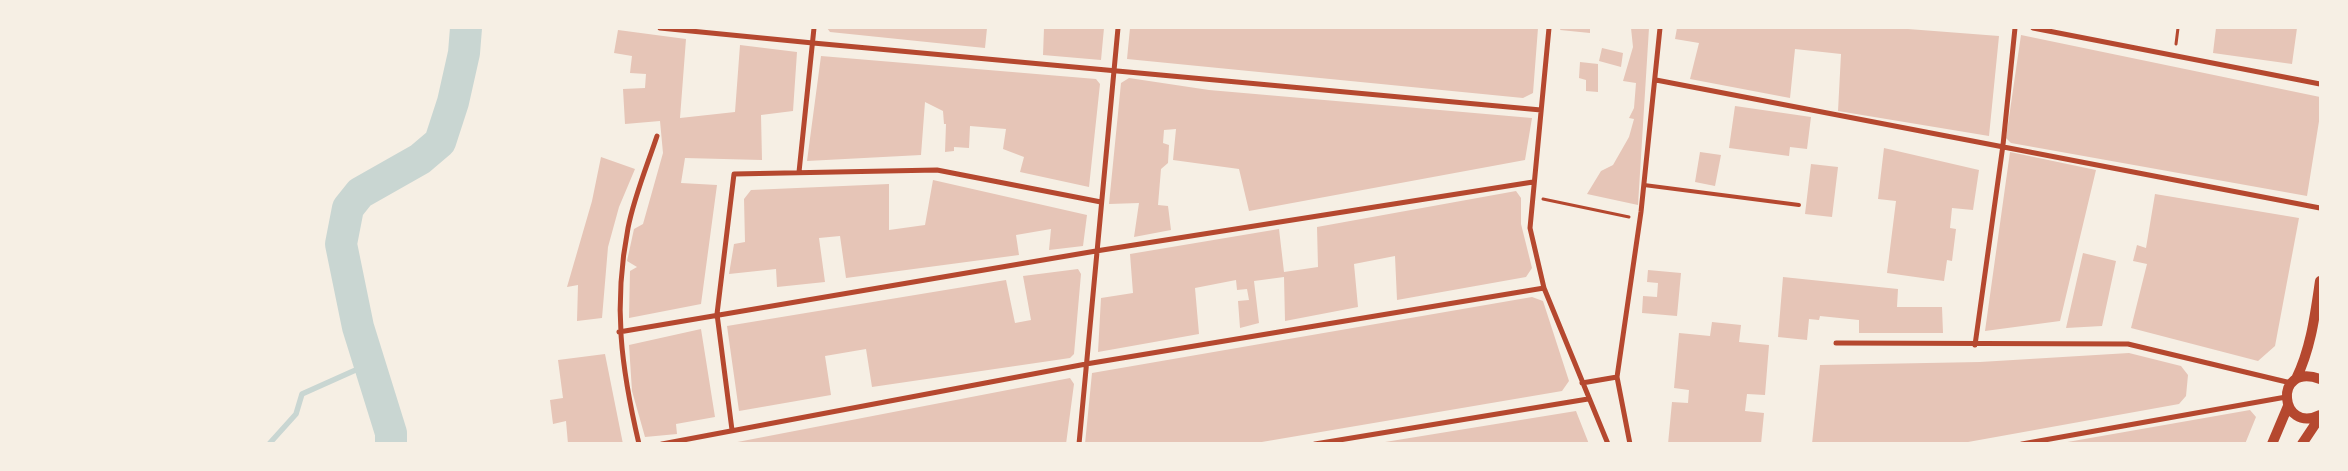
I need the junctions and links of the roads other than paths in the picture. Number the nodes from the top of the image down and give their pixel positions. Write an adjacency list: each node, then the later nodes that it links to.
1 (660, 28): 8 (street)
2 (814, 28): 8 (street)
3 (1118, 28): 9 (street)
4 (1549, 28): 12 (street)
5 (1660, 28): 10 (street)
6 (2015, 28): 14 (street)
7 (2033, 28): 11 (street)
8 (812, 44): 9 (street); 15 (street)
9 (1114, 70): 12 (street); 18 (street)
10 (1656, 80): 14 (street); 17 (street)
11 (2320, 84)
12 (1541, 110): 16 (street)
13 (657, 136): 25 (street)
14 (2003, 145): 20 (street); 27 (street)
15 (799, 172): 18 (street); 24 (street)
16 (1533, 182): 21 (street); 23 (street)
17 (1644, 185): 19 (lane); 29 (street)
18 (1101, 202): 21 (street)
19 (1799, 205)
20 (2320, 208)
21 (1096, 252): 24 (street); 28 (street)
22 (2320, 281): 31 (main road)
23 (1544, 288): 28 (street); 32 (street)
24 (717, 314): 25 (street); 36 (street)
25 (619, 332): 37 (street)
26 (1836, 344): 27 (street)
27 (1975, 345): 31 (street)
28 (1086, 364): 36 (street); 39 (street)
29 (1617, 377): 32 (street); 42 (street)
30 (2320, 379): 31 (main road)
31 (2294, 381): 34 (main road)
32 (1582, 383): 33 (street)
33 (1588, 399): 40 (street); 41 (street)
34 (2287, 401): 35 (main road); 43 (street); 44 (main road)
35 (2320, 416): 45 (main road)
36 (732, 430): 38 (street)
37 (639, 444)
38 (662, 444)
39 (1079, 444)
40 (1315, 444)
41 (1608, 444)
42 (1630, 444)
43 (2022, 444)
44 (2272, 444)
45 (2302, 444)

